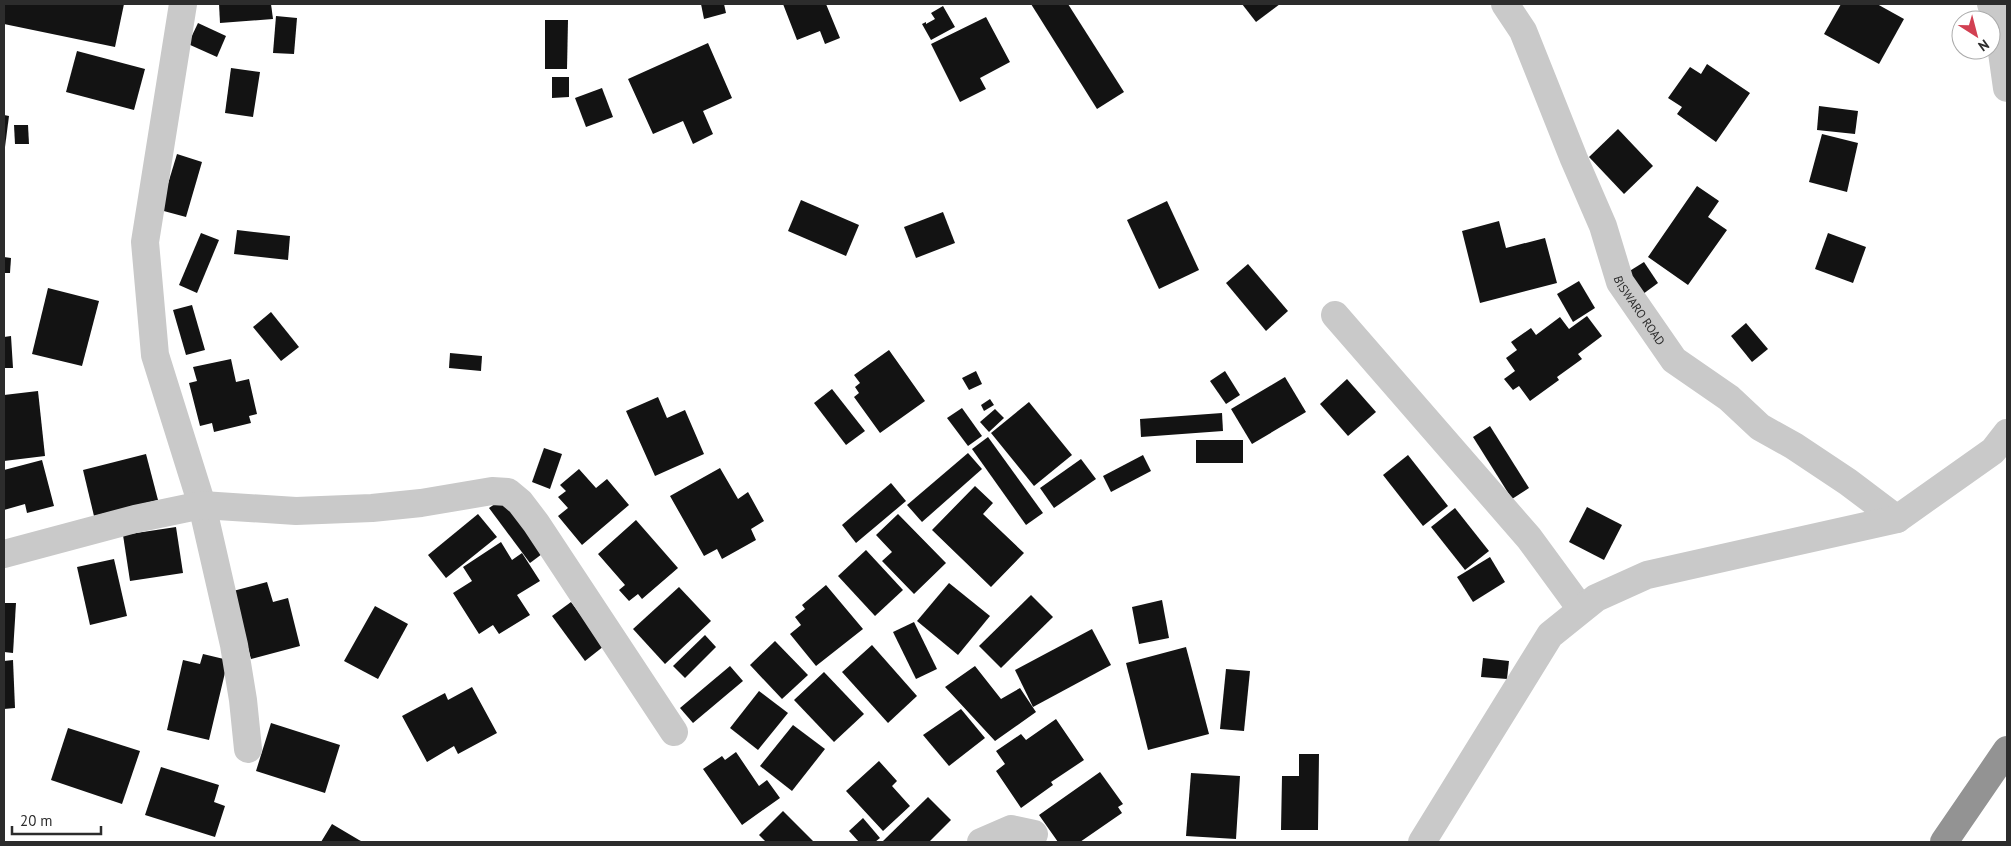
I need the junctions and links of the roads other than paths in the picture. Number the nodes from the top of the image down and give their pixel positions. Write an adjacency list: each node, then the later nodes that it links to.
1 (183, 4): 7 (street)
2 (1505, 4): 8 (street, BISWARO ROAD)
3 (1991, 4): 4 (street)
4 (2007, 88)
5 (1335, 315): 10 (street)
6 (2007, 433): 8 (street)
7 (202, 505): 9 (street); 11 (street); 12 (street)
8 (1897, 519): 10 (street)
9 (4, 554)
10 (1581, 609): 16 (street)
11 (674, 732)
12 (248, 749)
13 (2007, 750): 17 (highway)
14 (1034, 834): 15 (street)
15 (981, 842)
16 (1422, 842)
17 (1944, 842)

